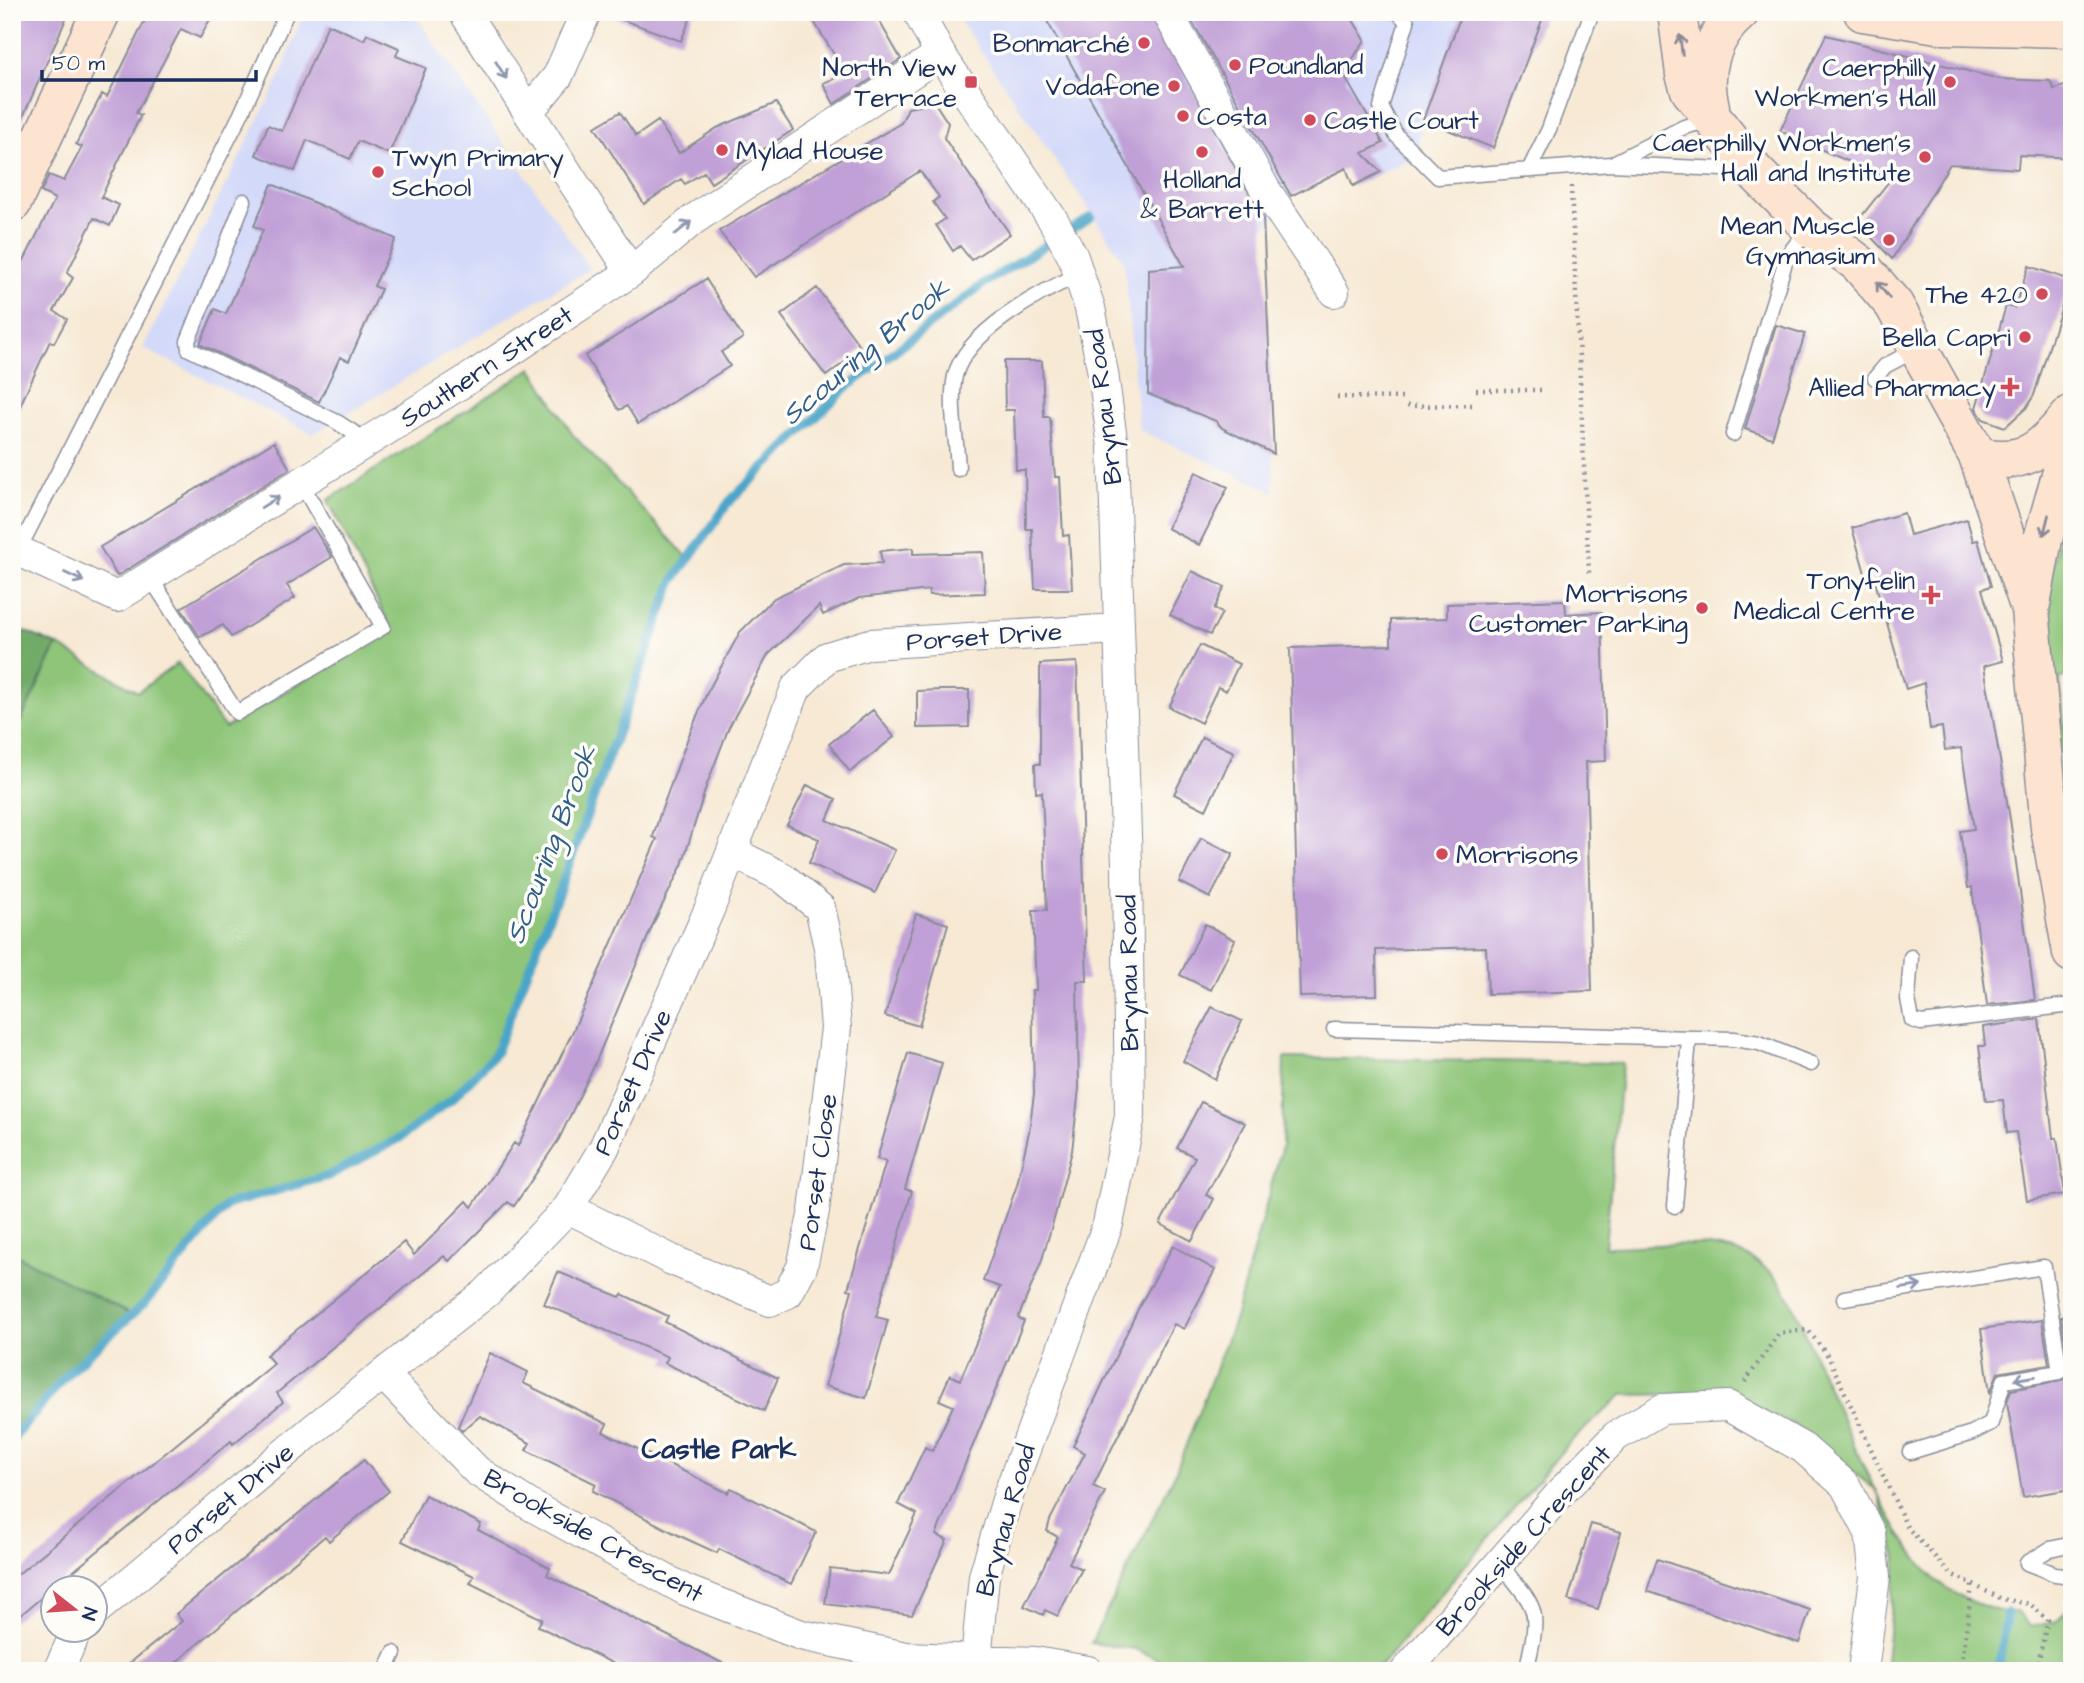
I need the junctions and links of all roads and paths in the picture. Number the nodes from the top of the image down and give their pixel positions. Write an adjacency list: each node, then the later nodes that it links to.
1 (101, 12): 22 (main road)
2 (287, 12): 43 (lane)
3 (464, 12): 16 (street, one-way to 16)
4 (586, 12): 16 (street)
5 (918, 12): 15 (street, Brynau Road)
6 (1167, 12): 27 (street)
7 (1398, 12): 20 (lane)
8 (1592, 12): 20 (lane)
9 (1677, 12): 17 (main road, one-way to 9)
10 (1740, 12): 17 (main road)
11 (1863, 12): 13 (main road)
12 (2072, 14): 13 (main road)
13 (2030, 28): 14 (main road)
14 (2072, 28)
15 (940, 54): 25 (street, Brynau Road); 26 (street, Southern Street, one-way to 15)
16 (528, 112): 26 (street)
17 (1713, 119): 18 (lane); 21 (main road)
18 (1611, 164): 19 (lane); 21 (lane)
19 (1570, 167): 20 (lane); 44 (path)
20 (1529, 170)
21 (1754, 171): 24 (main road)
22 (14, 194)
23 (244, 201): 39 (lane)
24 (1810, 227): 28 (main road, one-way to 24); 37 (lane)
25 (1076, 266): 41 (lane); 47 (street, Brynau Road)
26 (631, 272): 39 (street, Southern Street)
27 (1334, 292)
28 (1918, 348): 29 (lane); 40 (main road)
29 (1875, 378)
30 (1476, 390): 31 (path)
31 (1542, 390)
32 (1337, 397): 33 (path)
33 (1406, 398)
34 (1476, 405): 35 (path)
35 (1407, 406)
36 (2072, 414): 40 (main road)
37 (1733, 434)
38 (2072, 436): 46 (main road, one-way to 46)
39 (368, 442): 42 (street, Southern Street)
40 (1978, 456): 46 (main road)
41 (958, 469)
42 (301, 483): 45 (street, Southern Street, one-way to 42); 45 (lane)
43 (14, 554): 45 (street, Southern Street, one-way to 45)
44 (1589, 573)
45 (150, 577)
46 (2031, 608): 48 (main road)
47 (1118, 629): 49 (street, Porset Drive); 69 (street, Brynau Road)
48 (2061, 825): 50 (main road)
49 (734, 853): 57 (street, Porset Drive); 57 (street, Porset Close)
50 (2072, 953)
51 (1911, 957): 52 (lane)
52 (2072, 1005)
53 (1334, 1029): 54 (lane)
54 (1689, 1039): 55 (lane); 56 (lane)
55 (1811, 1064)
56 (1675, 1206)
57 (568, 1208): 59 (street, Porset Drive)
58 (1844, 1297): 61 (lane, one-way to 61)
59 (383, 1374): 66 (street, Porset Drive); 69 (street, Brookside Crescent)
60 (1728, 1406): 63 (street, Brookside Crescent); 65 (path); 75 (street)
61 (1910, 1452)
62 (2072, 1544): 64 (lane)
63 (1500, 1563): 70 (lane); 74 (street, Brookside Crescent)
64 (2072, 1576)
65 (1972, 1585): 76 (path); 77 (path)
66 (108, 1600)
67 (71, 1644): 71 (street)
68 (394, 1653): 72 (lane)
69 (975, 1665): 73 (street, Brookside Crescent)
70 (1527, 1667)
71 (58, 1671)
72 (386, 1671)
73 (1088, 1671)
74 (1406, 1671)
75 (1863, 1671)
76 (1961, 1671)
77 (2036, 1671)

